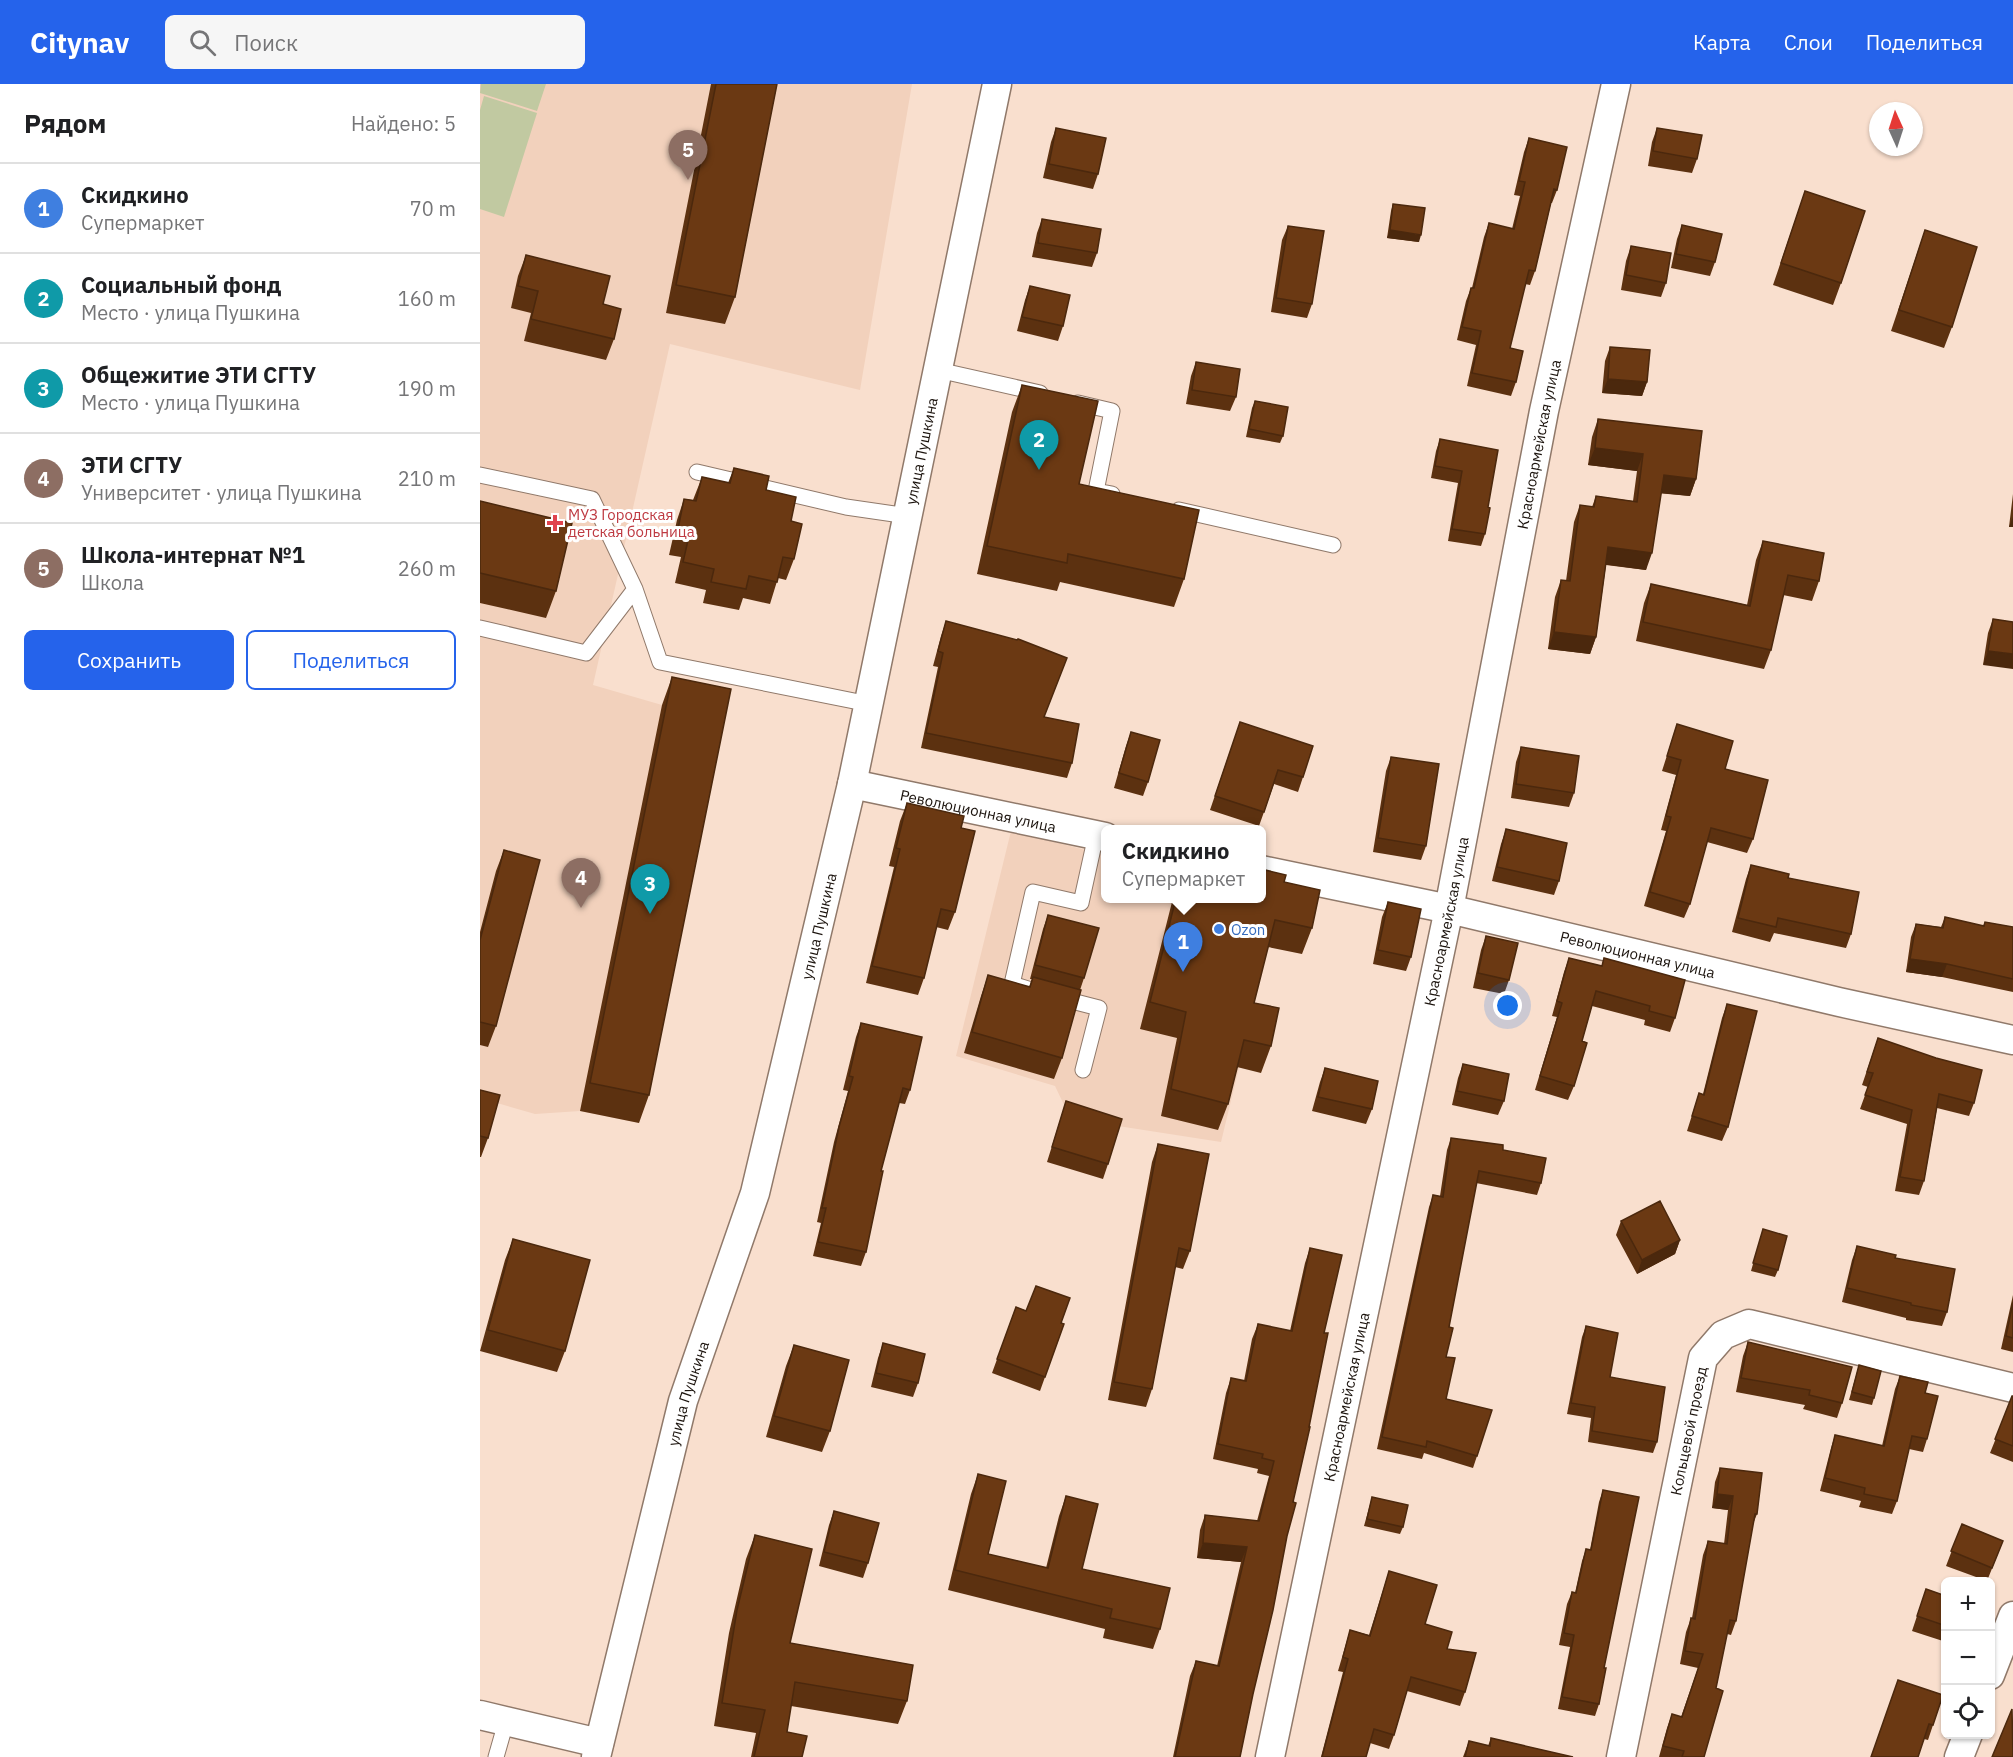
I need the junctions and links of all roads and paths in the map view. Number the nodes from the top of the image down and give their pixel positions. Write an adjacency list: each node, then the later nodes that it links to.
1 (997, 84): 3 (street, улица Пушкина)
2 (1616, 84): 16 (street, Красноармейская улица)
3 (938, 370): 6 (lane); 8 (street, улица Пушкина)
4 (697, 472): 8 (lane)
5 (480, 475): 10 (lane)
6 (1130, 498)
7 (1164, 506): 9 (lane)
8 (908, 516): 12 (street, улица Пушкина)
9 (1333, 546)
10 (635, 589): 11 (lane); 12 (lane)
11 (480, 628)
12 (869, 704): 13 (street, улица Пушкина)
13 (852, 784): 14 (street, Революционная улица); 24 (street, улица Пушкина)
14 (1101, 836): 18 (lane)
15 (1266, 871): 16 (street, Революционная улица)
16 (1449, 909): 17 (street, Революционная улица); 26 (street, Красноармейская улица)
17 (2013, 1040)
18 (1083, 1070)
19 (2013, 1388): 27 (street, Кольцевой проезд)
20 (2013, 1616): 21 (street)
21 (1995, 1662)
22 (493, 1719): 24 (street); 25 (lane)
23 (1966, 1739): 28 (street)
24 (598, 1750)
25 (496, 1757)
26 (1270, 1757)
27 (1621, 1757)
28 (1959, 1757)

